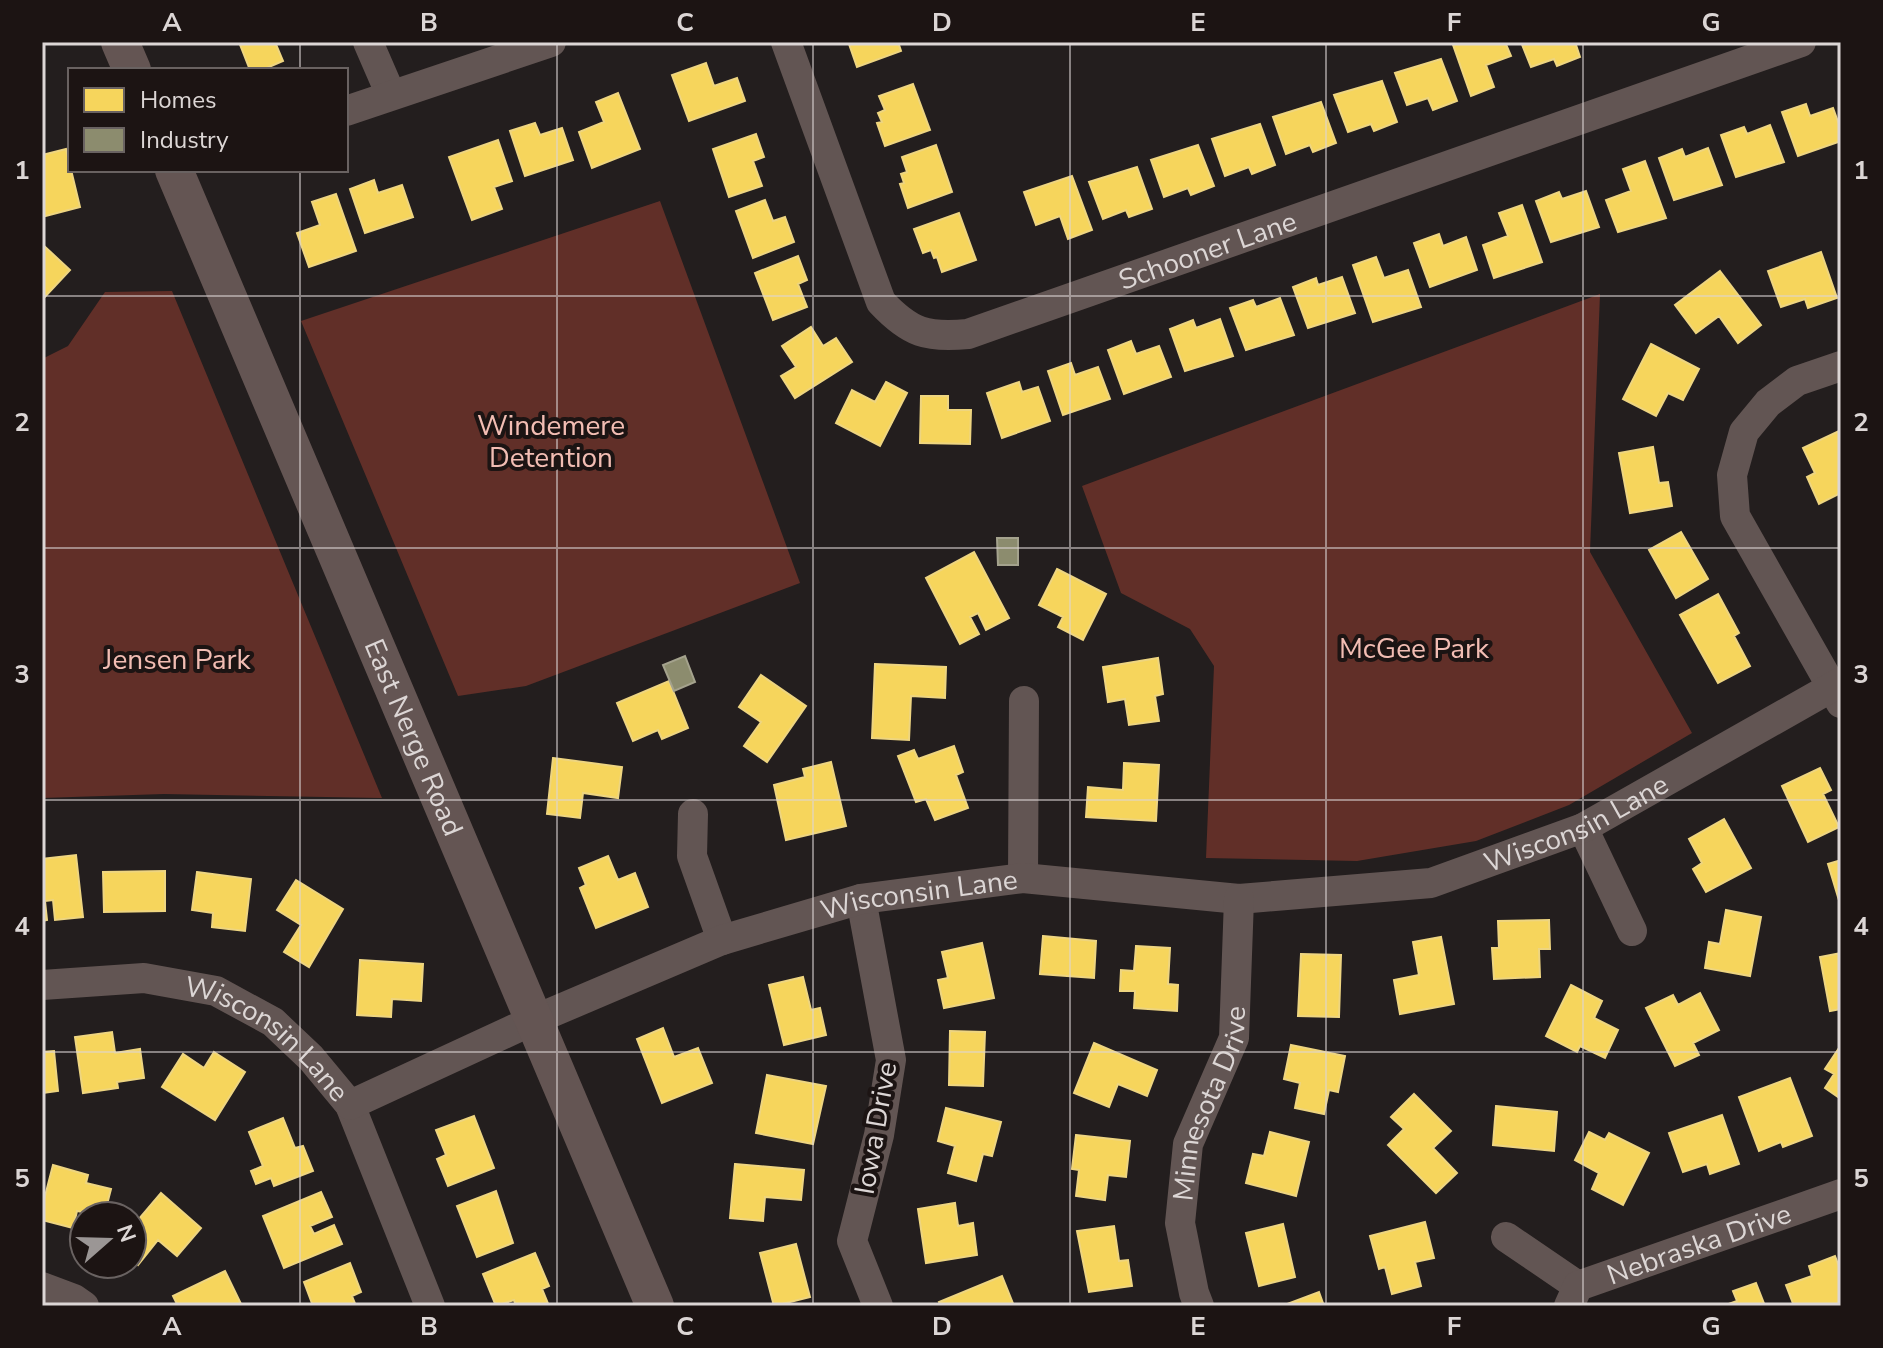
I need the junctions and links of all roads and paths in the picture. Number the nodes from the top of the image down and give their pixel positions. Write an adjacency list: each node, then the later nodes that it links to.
1 (120, 42): 6 (main road)
2 (368, 42): 7 (street)
3 (551, 42): 7 (street)
4 (786, 42): 5 (street, Schooner Lane)
5 (1801, 42)
6 (131, 68)
7 (391, 95): 8 (street)
8 (348, 110)
9 (179, 172): 21 (main road, East Nerge Road)
10 (1841, 366): 11 (street)
11 (1838, 691): 14 (street, Wisconsin Lane)
12 (1024, 701): 15 (street)
13 (693, 814): 19 (street)
14 (1583, 828): 17 (street, Wisconsin Lane); 18 (street)
15 (1023, 878): 16 (street, Wisconsin Lane); 17 (street, Wisconsin Lane)
16 (861, 899): 19 (street, Wisconsin Lane); 30 (street, Iowa Drive)
17 (1239, 899): 31 (street, Minnesota Drive)
18 (1632, 931)
19 (722, 940): 21 (street, Wisconsin Lane)
20 (42, 985): 22 (street, Wisconsin Lane)
21 (534, 1020): 22 (street, Wisconsin Lane); 29 (main road, East Nerge Road)
22 (350, 1105): 28 (street)
23 (1841, 1194): 26 (street, Nebraska Drive)
24 (1506, 1237): 26 (street)
25 (42, 1287): 27 (street)
26 (1574, 1296)
27 (84, 1306)
28 (430, 1306)
29 (655, 1306)
30 (878, 1306)
31 (1199, 1306)

